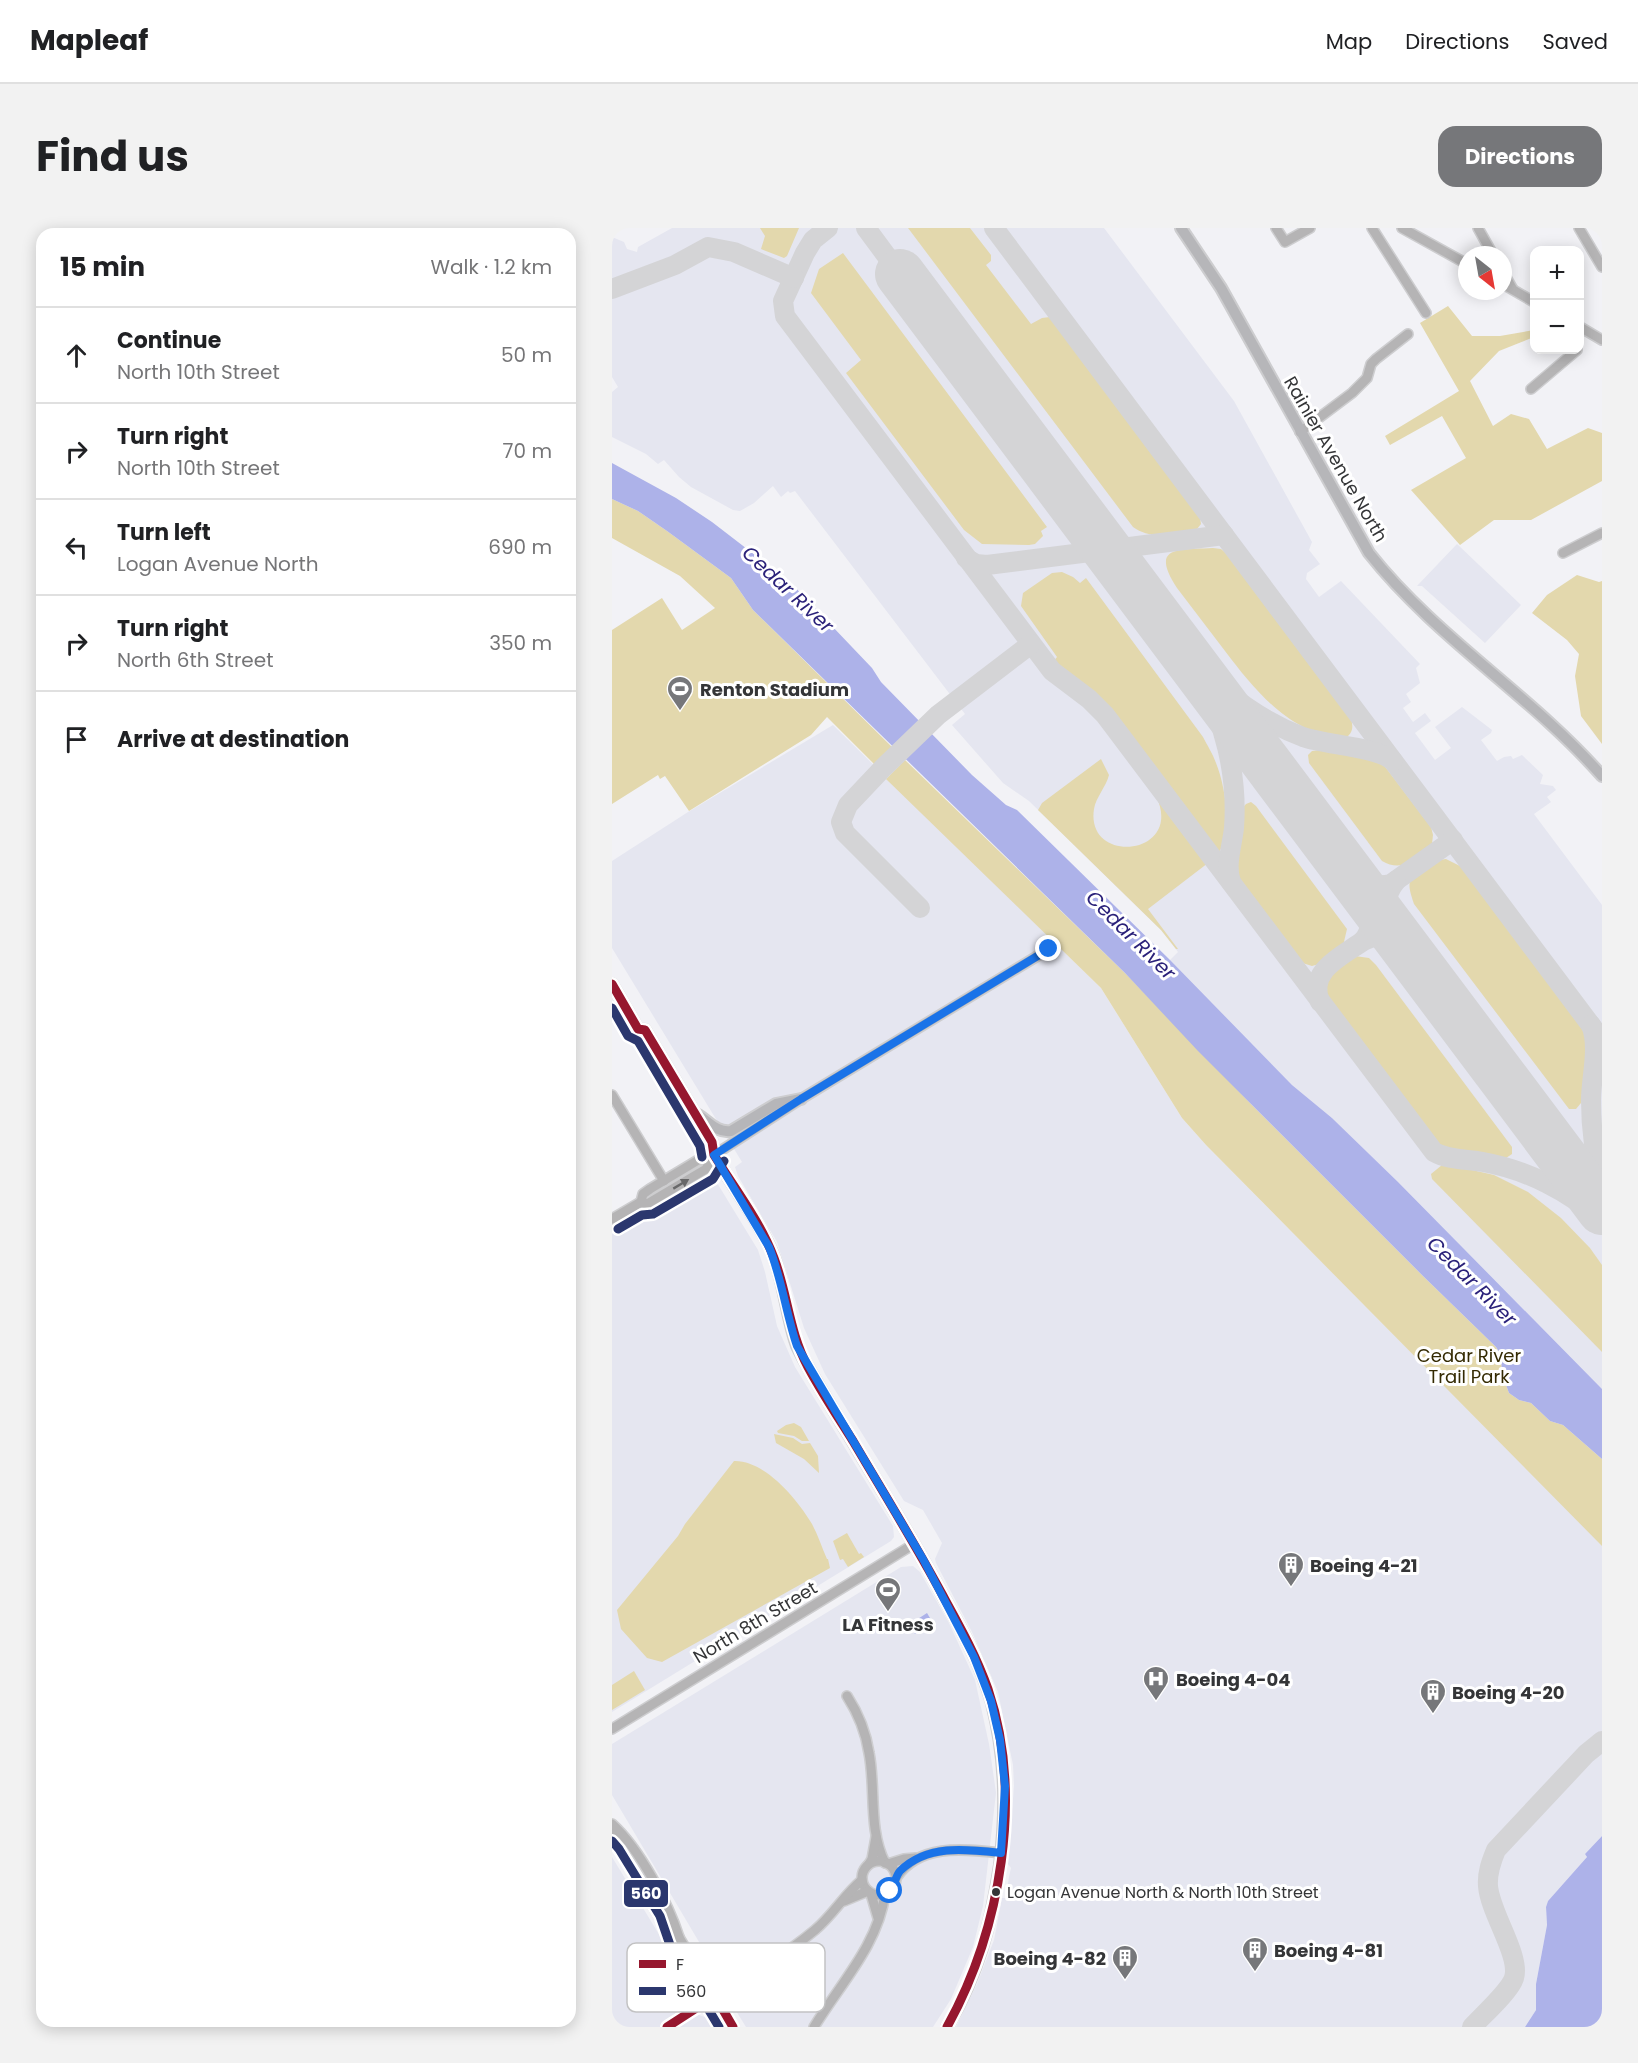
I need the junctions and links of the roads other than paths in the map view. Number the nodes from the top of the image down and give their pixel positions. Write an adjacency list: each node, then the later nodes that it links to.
1 (1181, 228): 20 (main road, Rainier Avenue North)
2 (1276, 228): 3 (street)
3 (1310, 228)
4 (1372, 228): 13 (street)
5 (1402, 228): 9 (street)
6 (1478, 228): 8 (street)
7 (1579, 228): 10 (street)
8 (1488, 246)
9 (1458, 259)
10 (1602, 267)
11 (1513, 290): 12 (street)
12 (1530, 300)
13 (1426, 313)
14 (1584, 329): 16 (street)
15 (1408, 334): 20 (street)
16 (1598, 338): 17 (street)
17 (1584, 346)
18 (1572, 354): 19 (street)
19 (1531, 389)
20 (1300, 432): 23 (main road, Rainier Avenue North)
21 (1602, 532): 22 (street)
22 (1563, 553)
23 (1602, 776)
24 (1049, 949): 28 (street)
25 (612, 984): 26 (main road)
26 (638, 1029): 29 (main road); 30 (main road)
27 (612, 1095): 31 (street)
28 (801, 1099): 29 (main road); 30 (street)
29 (694, 1112): 30 (main road)
30 (714, 1155): 31 (street); 32 (street, one-way to 30); 34 (main road)
31 (664, 1181): 32 (street)
32 (641, 1202): 33 (street)
33 (612, 1219)
34 (914, 1544): 36 (street, North 8th Street); 40 (main road)
35 (847, 1696): 39 (street)
36 (612, 1729)
37 (612, 1824): 50 (street)
38 (612, 1834): 50 (street)
39 (876, 1837): 42 (street); 43 (street)
40 (1001, 1853): 41 (street); 60 (main road)
41 (916, 1858): 42 (street); 44 (street)
42 (887, 1863): 43 (street); 44 (street)
43 (869, 1864): 45 (street)
44 (896, 1878): 47 (street)
45 (862, 1880): 46 (street); 48 (street)
46 (869, 1893): 47 (street); 48 (street); 49 (street)
47 (885, 1894): 49 (street)
48 (844, 1901): 52 (street)
49 (878, 1918): 53 (street)
50 (680, 1939): 51 (street)
51 (682, 1943)
52 (799, 1943)
53 (825, 2009)
54 (690, 2012): 57 (street)
55 (725, 2012): 58 (street)
56 (823, 2012): 59 (street)
57 (667, 2027)
58 (734, 2027)
59 (814, 2027)
60 (947, 2027)

